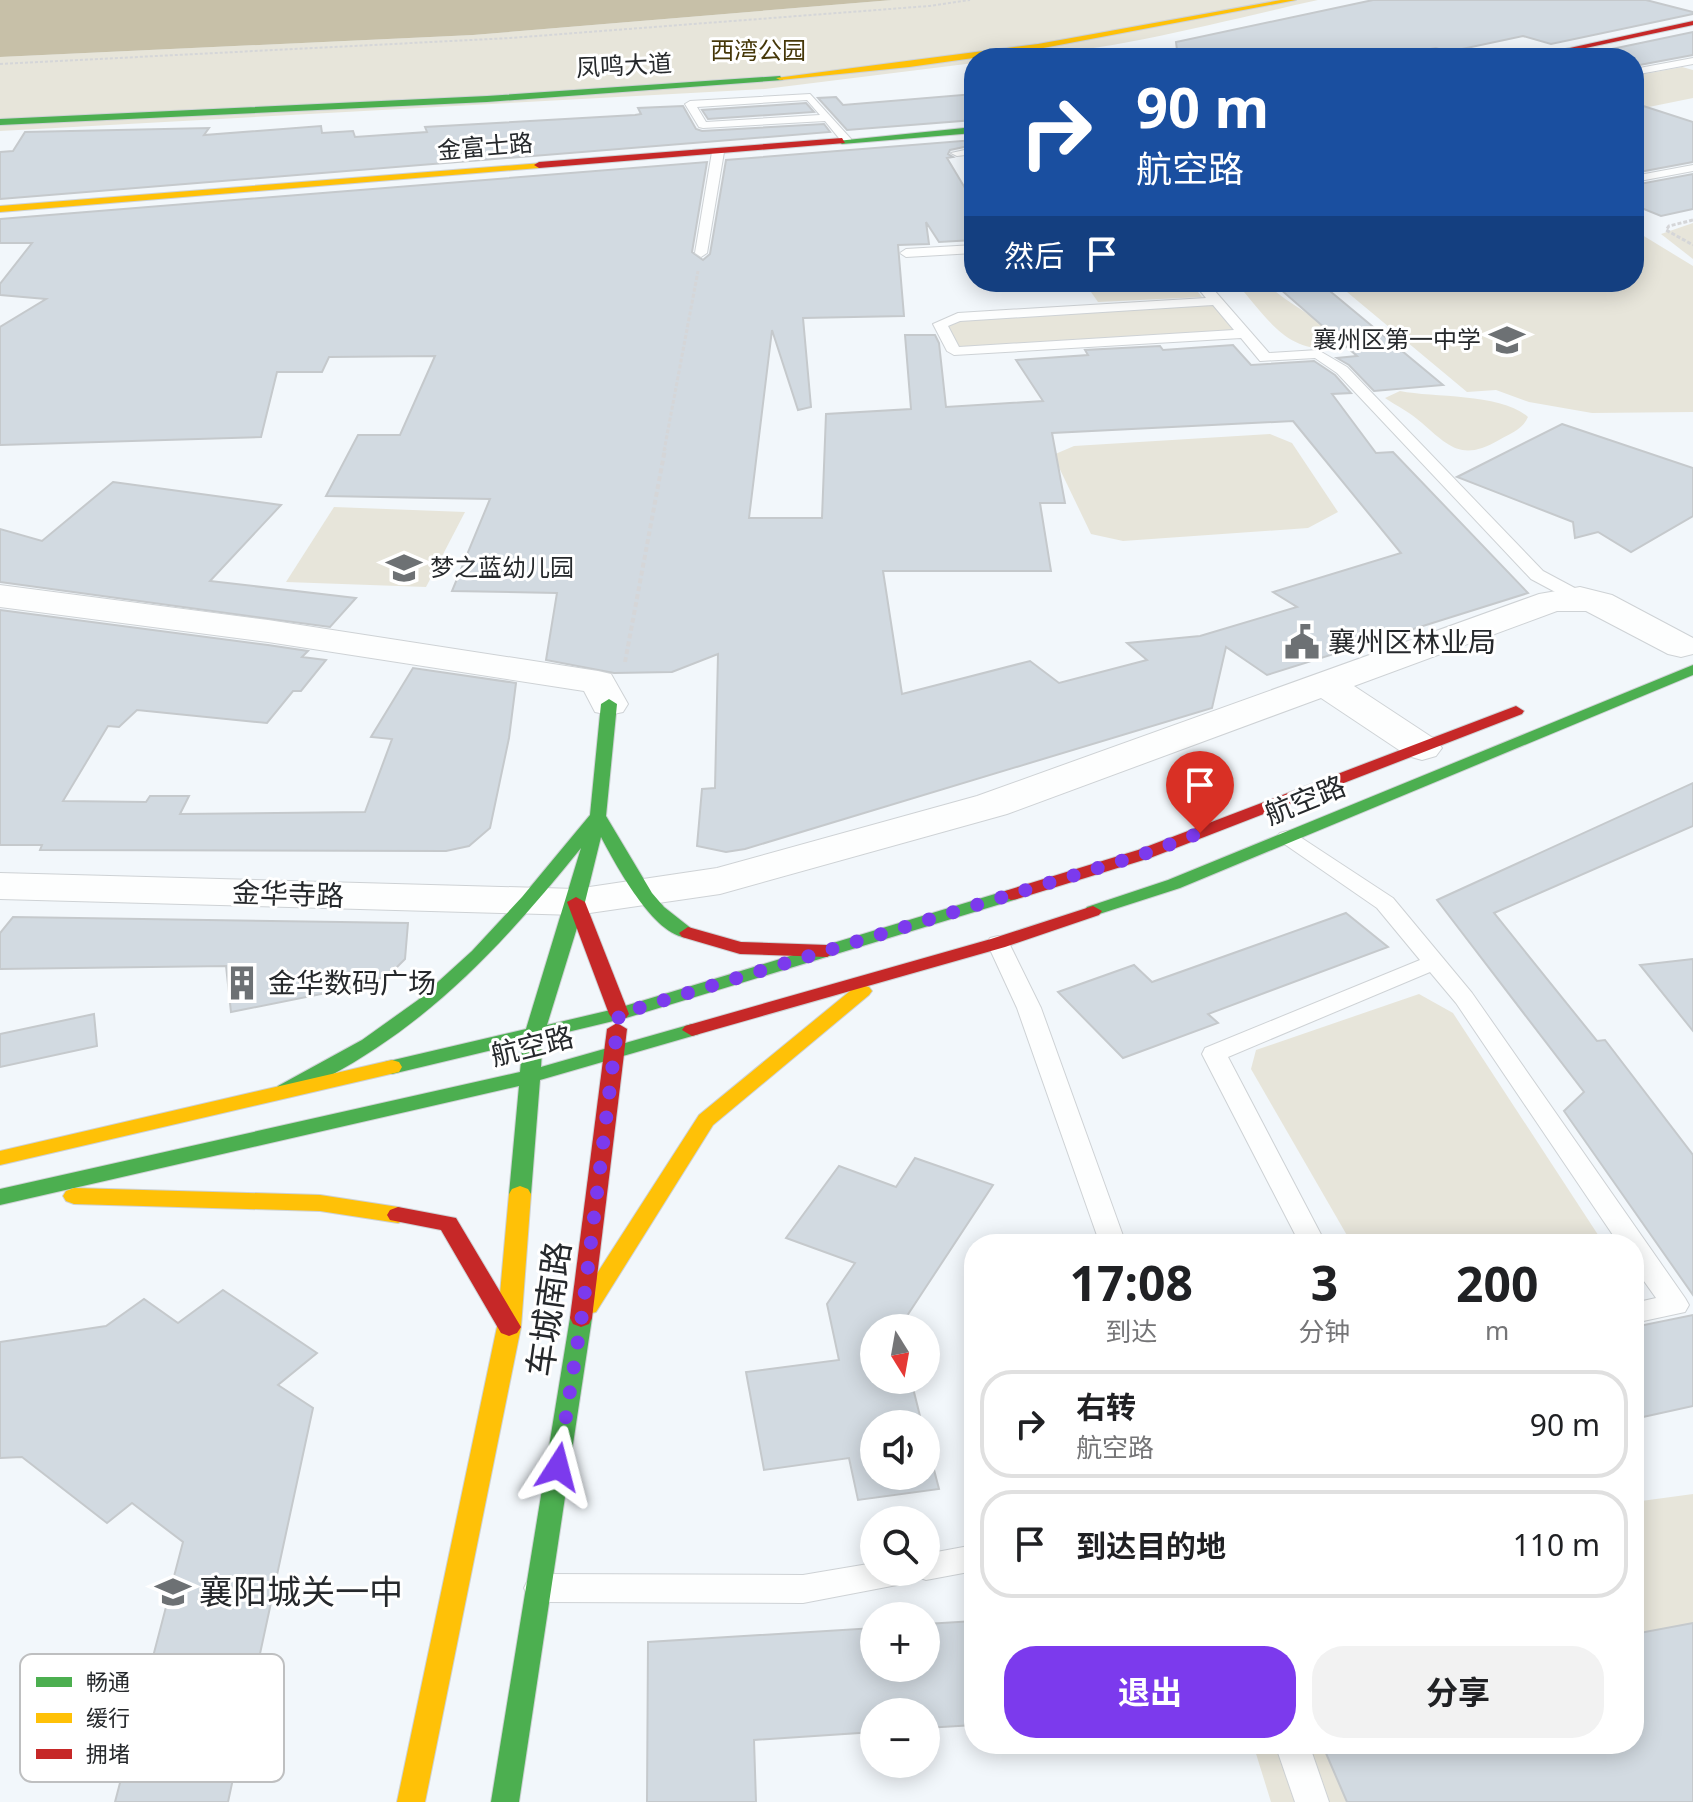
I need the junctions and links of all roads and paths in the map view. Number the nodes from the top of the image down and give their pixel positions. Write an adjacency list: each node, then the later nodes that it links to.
1 (970, 0): 14 (path)
2 (1201, 0): 5 (main road)
3 (1252, 0): 7 (main road, 凤鸣大道)
4 (1292, 0): 9 (main road, 凤鸣大道)
5 (1087, 22): 7 (main road); 16 (main road)
6 (1693, 23): 10 (main road)
7 (1105, 29): 8 (main road, 凤鸣大道)
8 (981, 48)
9 (1048, 48)
10 (1575, 48)
11 (964, 50): 16 (main road, 凤鸣大道)
12 (964, 59): 19 (main road, 凤鸣大道)
13 (1693, 61): 15 (lane)
14 (0, 64)
15 (1644, 70)
16 (609, 83): 17 (main road, 凤鸣大道)
17 (0, 113)
18 (827, 118): 18 (lane); 21 (lane)
19 (0, 122)
20 (964, 131): 21 (main road, 金富士路)
21 (847, 141): 22 (main road, 金富士路)
22 (718, 152): 27 (main road, 金富士路); 31 (lane)
23 (964, 152): 24 (lane)
24 (957, 153)
25 (1693, 168): 26 (lane)
26 (1644, 177)
27 (0, 209)
28 (1693, 220): 29 (path)
29 (1693, 245)
30 (964, 250): 32 (lane)
31 (701, 253): 41 (path)
32 (906, 253)
33 (1208, 292): 34 (lane)
34 (1215, 301): 35 (lane); 35 (lane)
35 (1245, 334): 37 (lane)
36 (0, 596): 41 (street)
37 (1580, 598): 38 (street); 39 (street, 金华寺路)
38 (1682, 653): 44 (main road, 航空路)
39 (1325, 684): 42 (street); 46 (street, 金华寺路)
40 (1538, 703): 42 (main road, 航空路)
41 (609, 704): 43 (main road, 车城南路)
42 (1422, 748): 50 (main road, 航空路)
43 (598, 816): 46 (main road); 47 (main road); 48 (main road, 车城南路)
44 (1287, 837): 49 (main road, 航空路); 51 (lane)
45 (0, 886): 47 (street, 金华寺路)
46 (644, 892): 48 (street, 金华寺路); 50 (main road)
47 (529, 901): 48 (street, 金华寺路); 57 (main road)
48 (576, 902): 53 (main road); 54 (main road, 车城南路)
49 (998, 943): 52 (main road, 航空路); 60 (lane)
50 (827, 951): 53 (main road, 航空路)
51 (1435, 962): 61 (lane); 62 (lane)
52 (875, 979): 55 (main road, 航空路); 65 (main road)
53 (619, 1014): 54 (main road, 航空路); 55 (main road, 车城南路)
54 (534, 1036): 56 (main road, 车城南路); 57 (main road, 航空路)
55 (615, 1053): 56 (main road, 航空路); 65 (main road, 车城南路)
56 (528, 1077): 59 (main road, 航空路); 66 (main road, 车城南路)
57 (279, 1094): 58 (main road, 航空路)
58 (0, 1158)
59 (6, 1195): 66 (main road)
60 (1109, 1234)
61 (1308, 1234)
62 (1626, 1234)
63 (1644, 1260): 64 (lane)
64 (1644, 1311)
65 (582, 1315): 70 (main road, 车城南路)
66 (509, 1327): 72 (main road, 车城南路)
67 (964, 1560): 68 (lane)
68 (940, 1564)
69 (860, 1579): 70 (lane)
70 (538, 1588): 73 (main road, 车城南路)
71 (1295, 1754): 74 (lane)
72 (411, 1802)
73 (505, 1802)
74 (1312, 1802)

